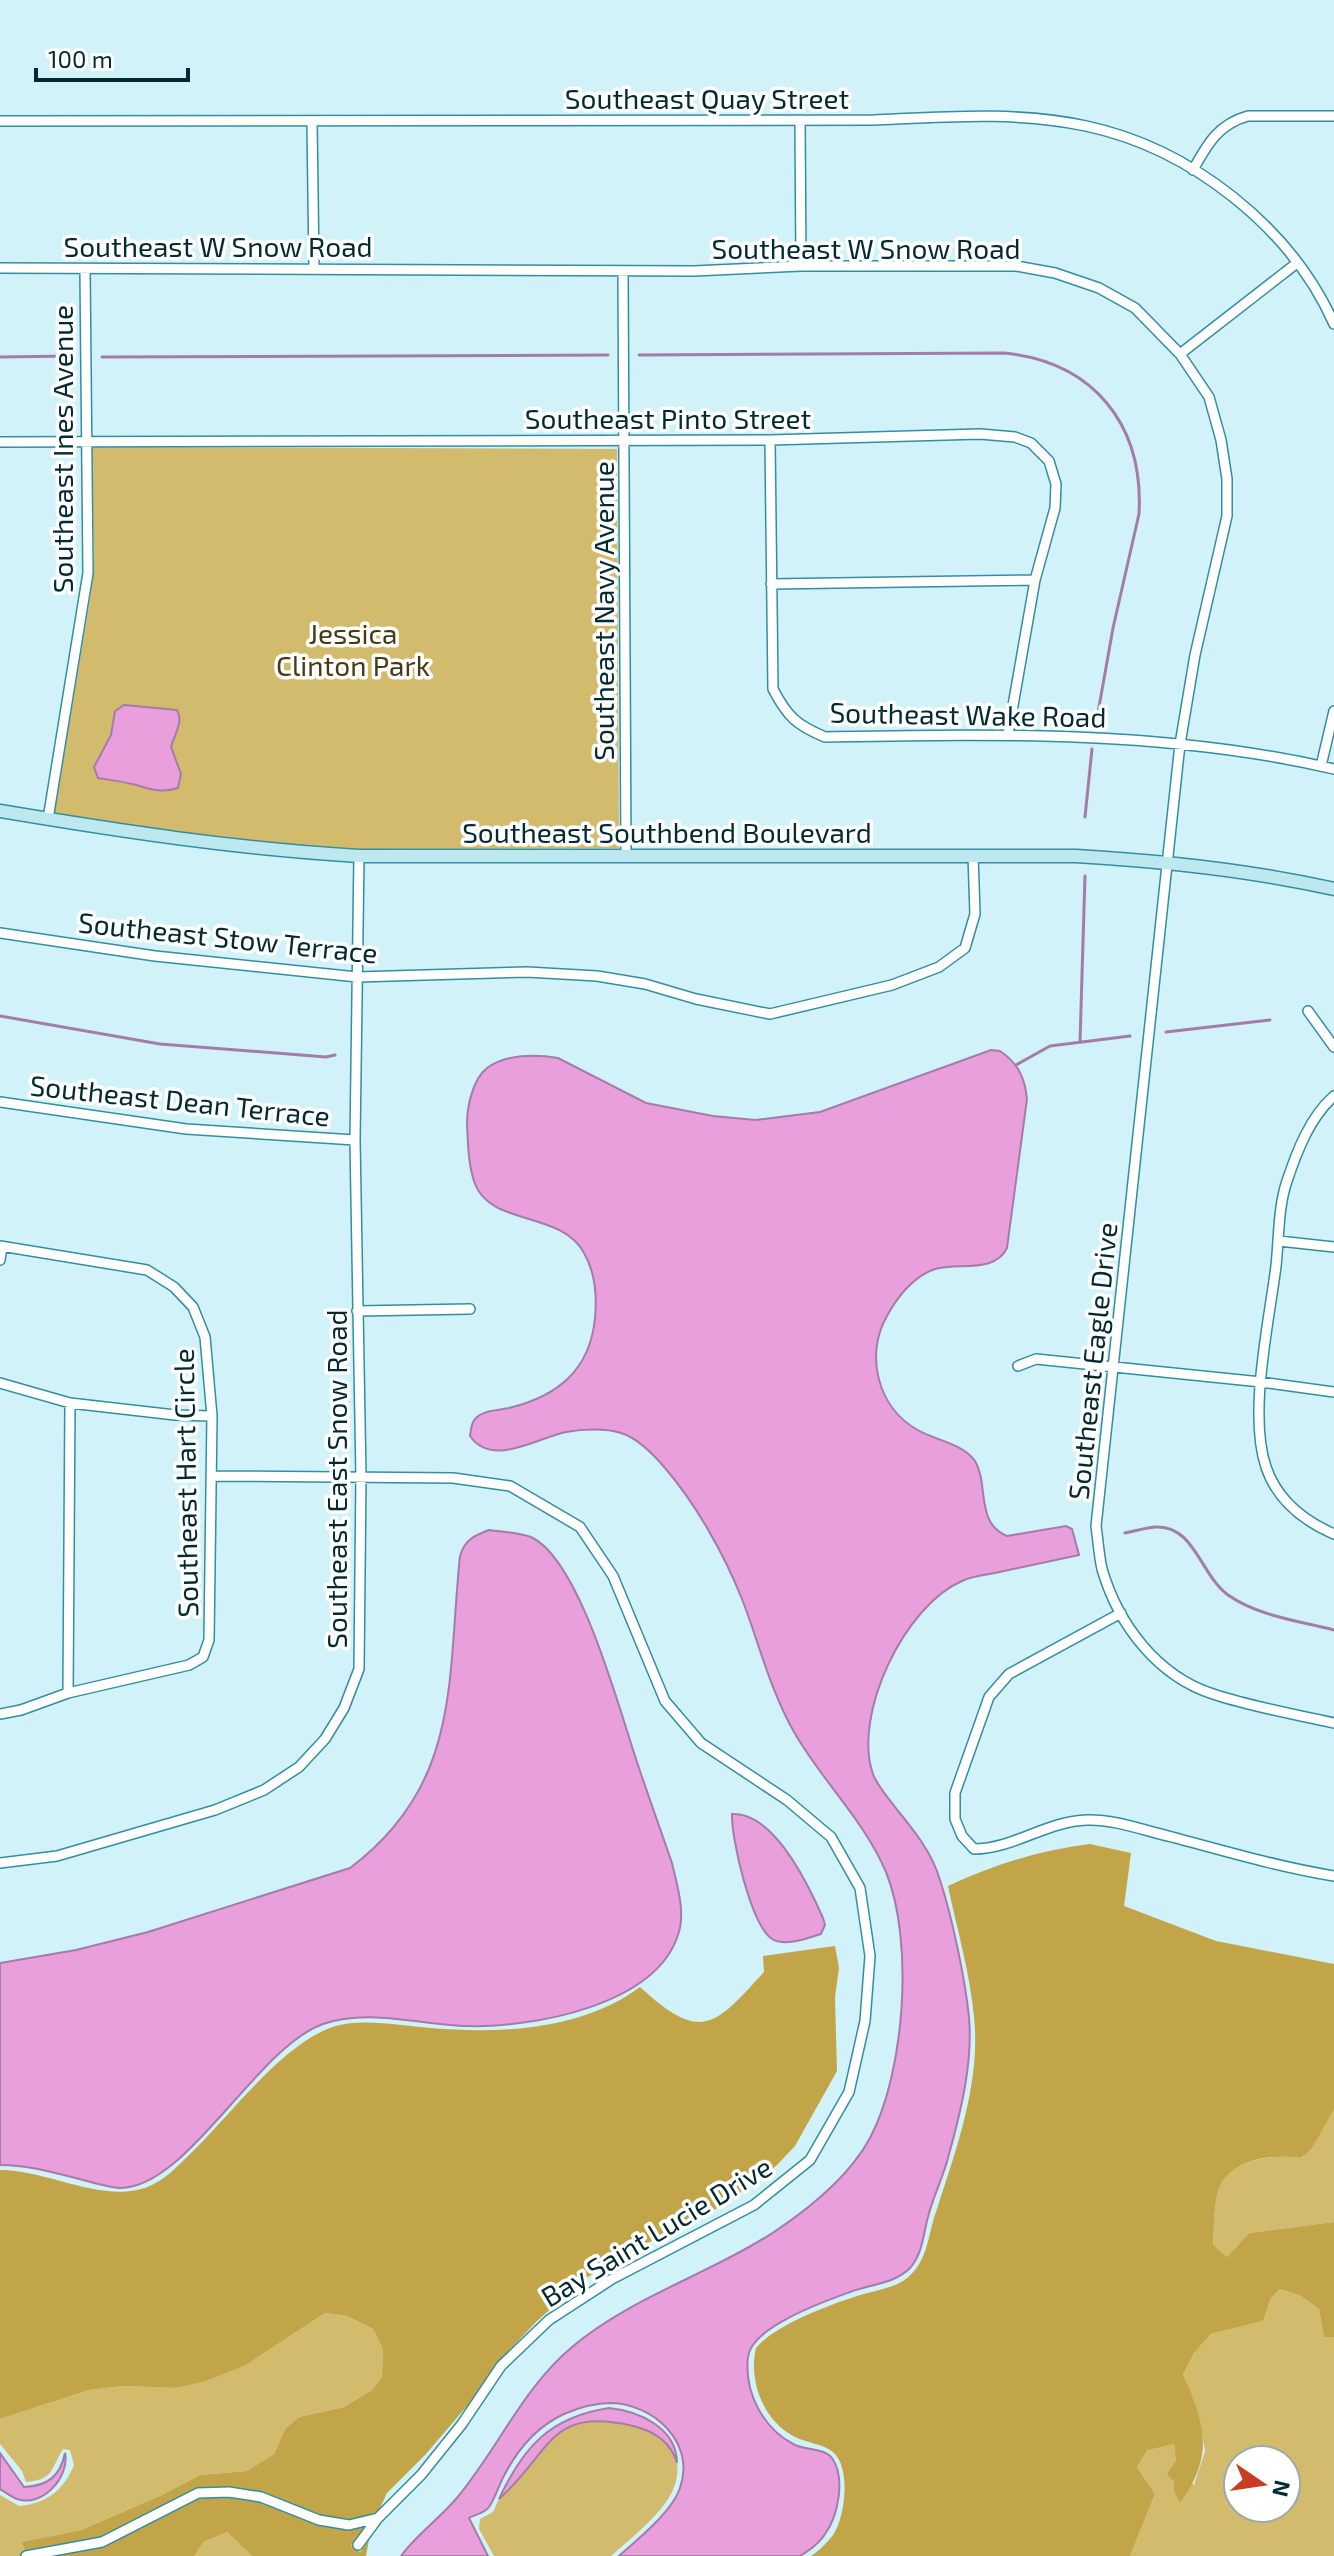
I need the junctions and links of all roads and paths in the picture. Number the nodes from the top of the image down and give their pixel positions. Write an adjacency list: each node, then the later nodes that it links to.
1 (1334, 116): 5 (street)
2 (800, 120): 4 (street, Southeast Quay Street); 5 (street, Southeast Quay Street); 7 (street)
3 (0, 121): 4 (street, Southeast Quay Street)
4 (312, 121): 9 (street)
5 (1193, 170): 6 (street, Southeast Quay Street)
6 (1297, 263): 12 (street, Southeast Quay Street); 13 (street)
7 (801, 266): 11 (street, Southeast W Snow Road); 13 (street, Southeast W Snow Road)
8 (0, 268): 10 (street, Southeast W Snow Road)
9 (314, 268): 10 (street, Southeast W Snow Road); 11 (street, Southeast W Snow Road)
10 (85, 269): 17 (street, Southeast Ines Avenue)
11 (623, 271): 14 (street, Southeast Navy Avenue)
12 (1334, 324)
13 (1180, 354): 22 (street, Southeast W Snow Road)
14 (624, 440): 15 (street, Southeast Pinto Street); 17 (street, Southeast Pinto Street); 29 (street, Southeast Navy Avenue)
15 (770, 440): 18 (street, Southeast Pinto Street); 19 (street, Southeast Wake Road)
16 (0, 442): 17 (street, Southeast Pinto Street)
17 (86, 442): 26 (street, Southeast Ines Avenue)
18 (1035, 580): 19 (street); 21 (street, Southeast Pinto Street)
19 (771, 584): 21 (street, Southeast Wake Road)
20 (1334, 711): 23 (street)
21 (1008, 734): 22 (street, Southeast Wake Road)
22 (1180, 744): 23 (street, Southeast Wake Road); 30 (street, Southeast W Snow Road)
23 (1321, 766): 24 (street, Southeast Wake Road)
24 (1334, 769)
25 (0, 811): 26 (street, Southeast Southbend Boulevard)
26 (48, 819): 28 (street, Southeast Southbend Boulevard)
27 (973, 855): 29 (street, Southeast Southbend Boulevard); 30 (street, Southeast Southbend Boulevard); 33 (street, Southeast Stow Terrace)
28 (359, 856): 29 (street, Southeast Southbend Boulevard); 33 (street, Southeast East Snow Road)
29 (626, 856)
30 (1167, 862): 31 (street, Southeast Southbend Boulevard); 46 (street, Southeast Eagle Drive)
31 (1334, 889)
32 (0, 933): 33 (street, Southeast Stow Terrace)
33 (357, 977): 38 (street, Southeast East Snow Road)
34 (1308, 1011): 35 (street)
35 (1334, 1047)
36 (1334, 1096): 39 (street)
37 (0, 1102): 38 (street, Southeast Dean Terrace)
38 (355, 1140): 44 (street, Southeast East Snow Road)
39 (1279, 1241): 41 (street); 47 (street)
40 (1, 1246): 42 (street); 51 (street, Southeast Hart Circle)
41 (1334, 1247)
42 (0, 1260)
43 (470, 1309): 44 (street)
44 (357, 1311): 53 (street, Southeast East Snow Road)
45 (1018, 1366): 46 (street)
46 (1114, 1367): 47 (street); 55 (street, Southeast Eagle Drive)
47 (1261, 1382): 49 (street); 54 (street)
48 (0, 1383): 50 (street)
49 (1334, 1392)
50 (70, 1403): 51 (street); 56 (street)
51 (212, 1416): 52 (street, Southeast Hart Circle)
52 (212, 1476): 53 (street, Bay Saint Lucie Drive); 56 (street, Southeast Hart Circle)
53 (361, 1477): 59 (street, Southeast East Snow Road); 61 (street, Bay Saint Lucie Drive)
54 (1334, 1534)
55 (1121, 1613): 58 (street, Southeast Eagle Drive); 60 (street)
56 (68, 1693): 57 (street, Southeast Hart Circle)
57 (0, 1714)
58 (1334, 1723)
59 (0, 1863)
60 (1334, 1876)
61 (378, 2518): 62 (street, Bay Saint Lucie Drive); 63 (street)
62 (358, 2545)
63 (26, 2556)

